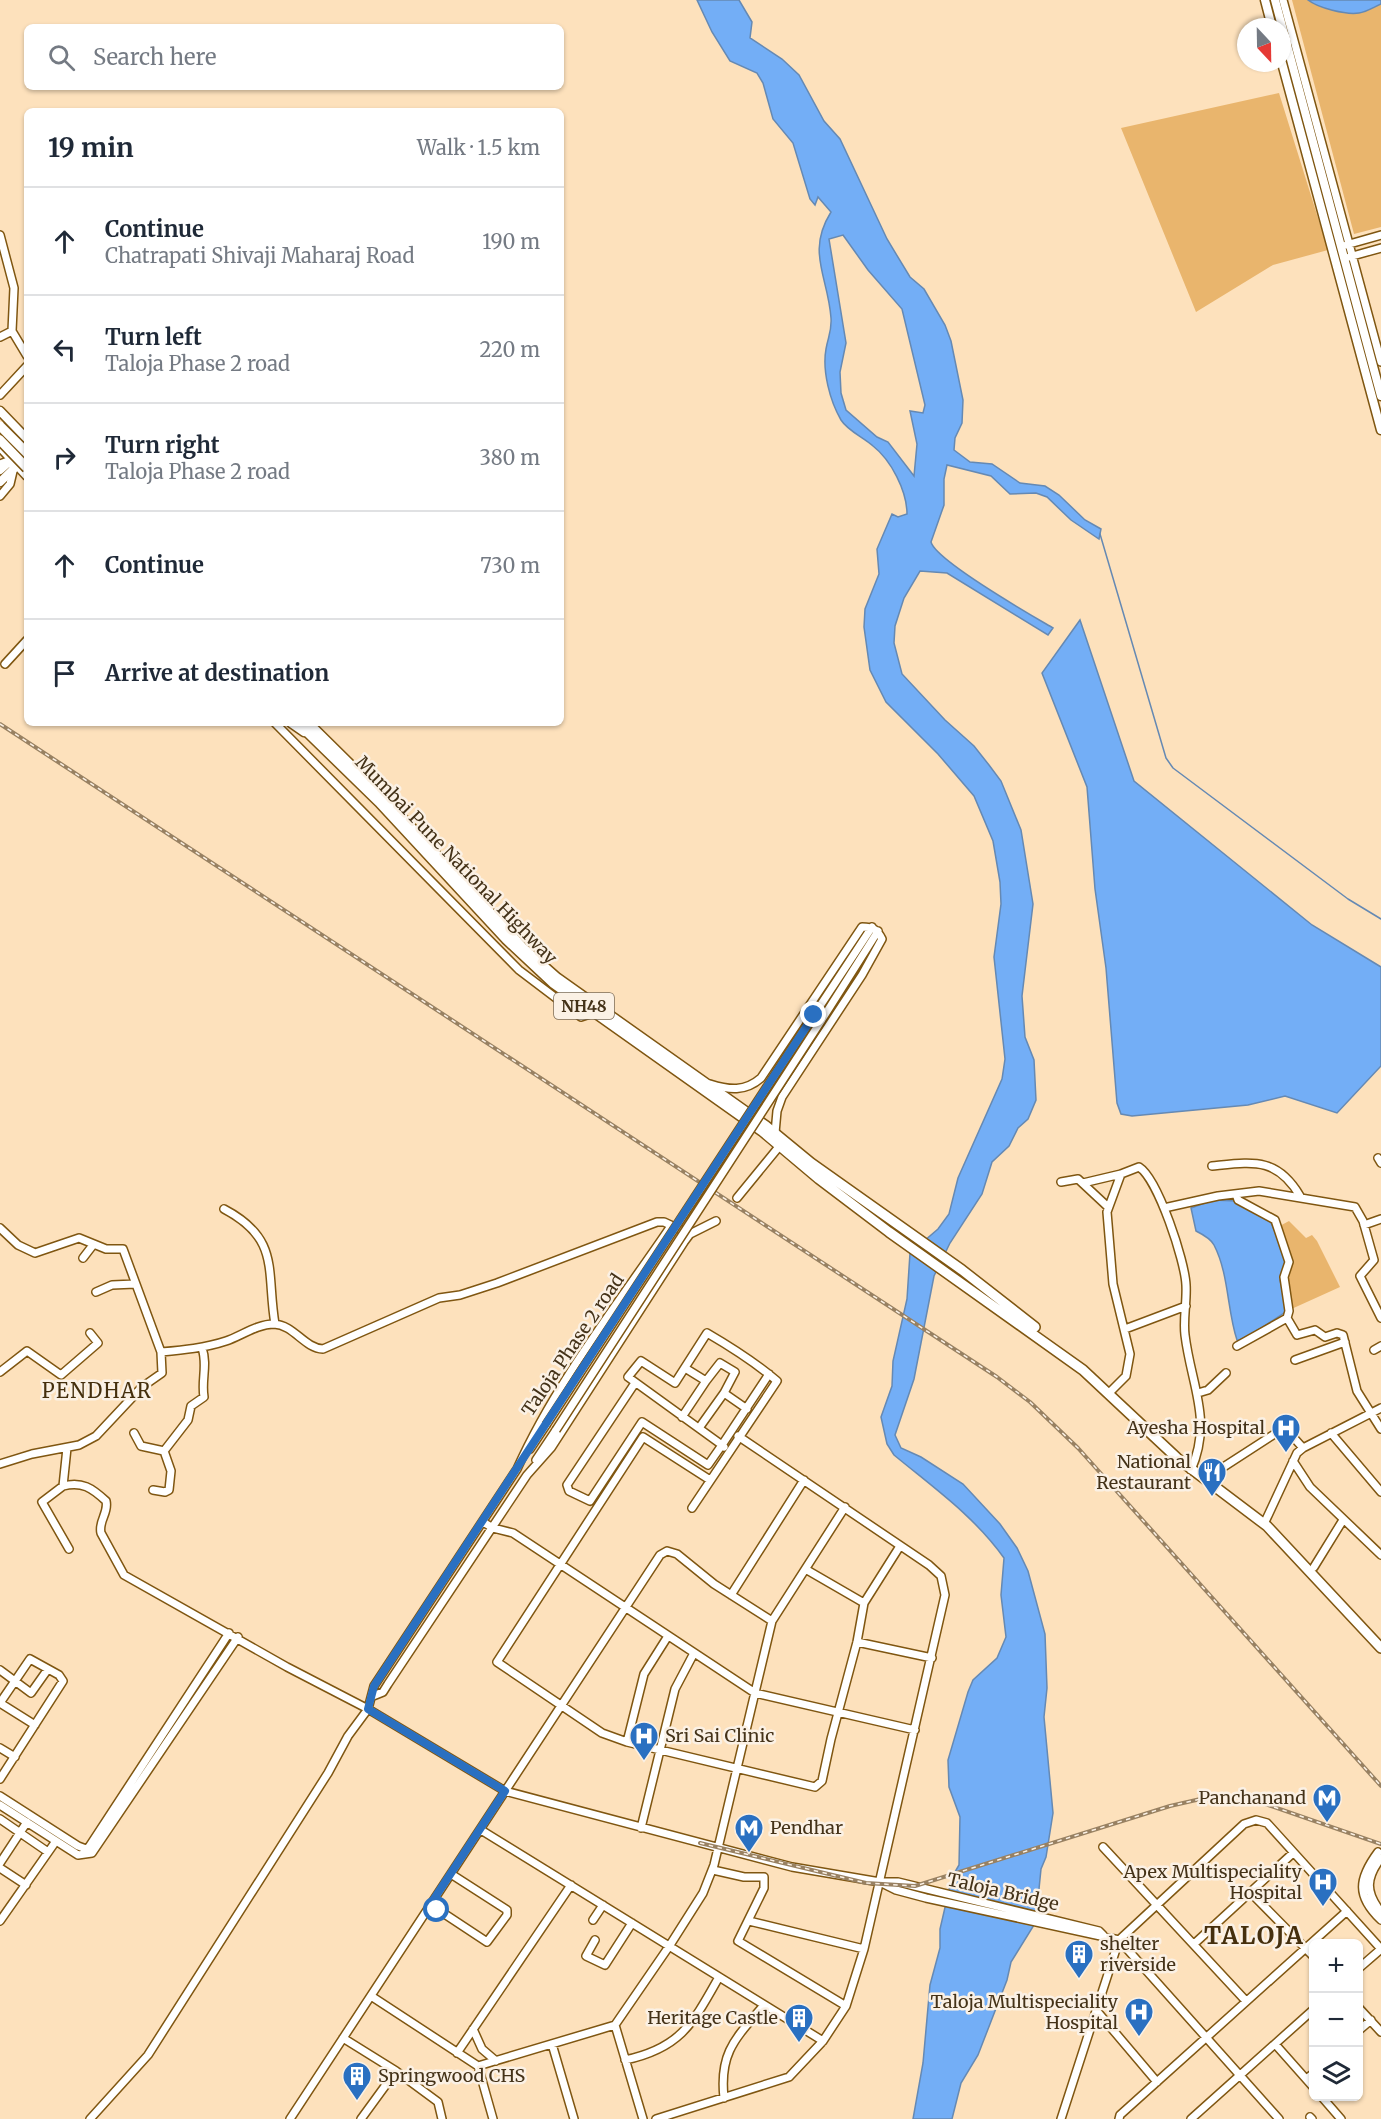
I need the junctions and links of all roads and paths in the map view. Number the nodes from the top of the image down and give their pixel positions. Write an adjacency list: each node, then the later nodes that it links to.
1 (1265, 0): 4 (main road)
2 (1275, 0): 6 (main road)
3 (1283, 0): 6 (street)
4 (1270, 18)
5 (1285, 72): 6 (main road)
6 (1316, 156): 10 (main road)
7 (0, 236): 9 (street)
8 (1381, 236): 10 (street)
9 (2, 245): 13 (street)
10 (1341, 246): 12 (main road)
11 (1381, 248): 12 (street)
12 (1344, 258): 15 (street); 20 (main road); 23 (main road)
13 (12, 332): 14 (street); 16 (street)
14 (0, 337)
15 (1379, 349): 17 (street)
16 (24, 351)
17 (1381, 362)
18 (24, 369): 19 (street)
19 (0, 395)
20 (1381, 396)
21 (0, 411): 24 (main road)
22 (0, 426): 28 (highway, bridge)
23 (1381, 430)
24 (24, 436)
25 (0, 440): 31 (highway, bridge)
26 (0, 447): 30 (main road)
27 (24, 449): 30 (main road)
28 (24, 451)
29 (24, 456): 30 (main road)
30 (10, 463): 32 (main road); 33 (main road); 35 (street)
31 (24, 465)
32 (2, 471): 34 (main road)
33 (24, 474)
34 (0, 482)
35 (0, 496)
36 (24, 643): 37 (street)
37 (5, 664)
38 (278, 726): 45 (street)
39 (297, 726): 43 (main road)
40 (302, 726): 43 (highway, NH48)
41 (310, 726): 43 (highway, NH48)
42 (314, 726): 43 (main road)
43 (317, 736): 45 (highway, Mumbai Pune National Highway / NH48); 46 (highway, Mumbai Pune National Highway / NH48)
44 (875, 929): 46 (street); 47 (street); 108 (street, bridge); 109 (street, bridge)
45 (593, 1013): 48 (highway, Mumbai Pune National Highway / NH48)
46 (703, 1082): 47 (highway, Mumbai Pune National Highway / NH48)
47 (775, 1133): 48 (highway, Mumbai Pune National Highway / NH48)
48 (782, 1144): 55 (street); 86 (highway, Mumbai Pune National Highway / NH48); 86 (highway, Mumbai Pune National Highway / NH48)
49 (1212, 1166): 54 (street)
50 (1121, 1174): 52 (street); 56 (street); 57 (street)
51 (1060, 1182): 52 (street)
52 (1083, 1184): 56 (street)
53 (1236, 1194): 54 (street); 57 (street); 70 (street)
54 (1300, 1196): 61 (street)
55 (737, 1198)
56 (1108, 1207): 73 (street)
57 (1164, 1208): 69 (street)
58 (224, 1209): 72 (street)
59 (716, 1221): 64 (street)
60 (1380, 1221): 61 (street)
61 (1364, 1225): 71 (street)
62 (671, 1226): 64 (street); 72 (street); 108 (street, Taloja Phase 2 road)
63 (0, 1229): 65 (street)
64 (690, 1234): 109 (street, Taloja Phase 2 road)
65 (93, 1245): 66 (street); 67 (street)
66 (83, 1258)
67 (135, 1284): 68 (street); 78 (street)
68 (96, 1292)
69 (1186, 1306): 73 (street); 88 (street)
70 (1287, 1318): 75 (street); 76 (street)
71 (1381, 1318)
72 (275, 1324): 77 (street)
73 (1125, 1329): 86 (street)
74 (90, 1333): 81 (street)
75 (1346, 1342): 79 (street); 91 (street)
76 (1237, 1346)
77 (202, 1348): 78 (street); 102 (street)
78 (161, 1352): 99 (street)
79 (1295, 1360)
80 (685, 1368): 83 (street); 84 (street); 85 (street)
81 (0, 1372)
82 (1226, 1373): 88 (street)
83 (769, 1374): 90 (street); 97 (street)
84 (706, 1381): 87 (street); 92 (street)
85 (635, 1383): 92 (street); 114 (street)
86 (1110, 1391): 107 (highway, NH48)
87 (724, 1393): 90 (street); 93 (street)
88 (1198, 1393): 107 (street)
89 (1381, 1408): 91 (street)
90 (747, 1409): 98 (street)
91 (1372, 1412): 94 (street); 96 (street)
92 (682, 1417): 93 (street)
93 (699, 1428): 98 (street)
94 (1381, 1429)
95 (134, 1433): 102 (street)
96 (1331, 1433): 100 (street); 117 (street)
97 (738, 1436): 101 (street); 112 (street)
98 (722, 1445): 101 (street); 103 (street)
99 (67, 1448): 106 (street); 113 (street)
100 (1303, 1448): 105 (street); 110 (street)
101 (730, 1450): 111 (street)
102 (164, 1451): 115 (street)
103 (622, 1451): 104 (street); 114 (street)
104 (630, 1456): 111 (street); 116 (street)
105 (1293, 1461): 120 (street); 122 (street)
106 (0, 1464)
107 (1192, 1467): 110 (highway, NH48); 122 (highway, NH48)
108 (518, 1469): 121 (street, Taloja Phase 2 road)
109 (526, 1475): 123 (street, Taloja Phase 2 road)
110 (1208, 1477): 122 (highway, NH48)
111 (711, 1480): 119 (street)
112 (804, 1480): 118 (street); 130 (street)
113 (63, 1486): 125 (street); 134 (street)
114 (599, 1487): 116 (street)
115 (153, 1491)
116 (607, 1492): 127 (street)
117 (1381, 1492)
118 (845, 1507): 124 (street); 129 (street)
119 (692, 1508)
120 (1343, 1520): 126 (street); 128 (street)
121 (483, 1522): 123 (street); 146 (street, Taloja Phase 2 road)
122 (1266, 1522): 128 (highway, NH48); 139 (highway, NH48)
123 (493, 1528): 127 (street); 146 (street, Taloja Phase 2 road)
124 (900, 1546): 131 (street); 141 (street)
125 (69, 1549)
126 (1381, 1555)
127 (559, 1564): 132 (street); 148 (street)
128 (1314, 1567): 137 (highway, NH48)
129 (807, 1570): 131 (street); 133 (street)
130 (731, 1595): 132 (street); 133 (street)
131 (864, 1603): 138 (street)
132 (626, 1609): 135 (street); 148 (street)
133 (772, 1621): 145 (street)
134 (229, 1633): 136 (street); 171 (street)
135 (668, 1636): 140 (street); 153 (street)
136 (238, 1637): 149 (street); 171 (street)
137 (1381, 1640)
138 (857, 1642): 141 (street); 150 (street)
139 (1381, 1648)
140 (694, 1653): 145 (street); 155 (street)
141 (932, 1658): 152 (street)
142 (48, 1669): 144 (street); 144 (street); 151 (street)
143 (0, 1670): 144 (street)
144 (15, 1680): 147 (street)
145 (755, 1693): 150 (street); 157 (street)
146 (373, 1696): 149 (street, Taloja Phase 2 road)
147 (0, 1703): 151 (street)
148 (562, 1706): 153 (street); 159 (street)
149 (368, 1709): 159 (street); 233 (street, Taloja Phase 2 road)
150 (837, 1712): 152 (street); 157 (street)
151 (35, 1725): 156 (street)
152 (915, 1730): 178 (street)
153 (627, 1742): 155 (street)
154 (0, 1748): 156 (street)
155 (661, 1750): 157 (street); 164 (street)
156 (15, 1757): 158 (street)
157 (737, 1767): 168 (street)
158 (0, 1779)
159 (505, 1791): 164 (street); 165 (street)
160 (0, 1796): 171 (street)
161 (0, 1805): 163 (street)
162 (0, 1819): 166 (street)
163 (27, 1822): 166 (street); 167 (street)
164 (641, 1828): 168 (street)
165 (481, 1830): 177 (street); 180 (street)
166 (20, 1832): 170 (street); 174 (street)
167 (56, 1841): 170 (street); 171 (street)
168 (719, 1846): 176 (street); 178 (street)
169 (1103, 1847): 182 (street)
170 (48, 1852): 179 (street)
171 (87, 1852)
172 (1293, 1853): 181 (street); 182 (street); 185 (street)
173 (1380, 1855): 187 (street); 189 (street)
174 (0, 1863)
175 (0, 1868): 179 (street)
176 (713, 1869): 191 (street); 197 (street)
177 (451, 1874): 183 (street); 183 (street)
178 (880, 1882): 193 (street, Taloja Bridge); 193 (street, Taloja Bridge); 199 (street)
179 (26, 1885): 186 (street)
180 (571, 1885): 184 (street); 214 (street)
181 (1250, 1892): 196 (street); 198 (street)
182 (1157, 1903): 195 (street); 196 (street)
183 (430, 1905): 204 (street)
184 (603, 1905): 188 (street); 192 (street)
185 (1347, 1911): 198 (street); 200 (street)
186 (3, 1912): 190 (street)
187 (1381, 1912)
188 (593, 1920)
189 (1381, 1920)
190 (0, 1921)
191 (749, 1921): 199 (street); 207 (street)
192 (632, 1923): 194 (street); 197 (street)
193 (1070, 1926): 195 (street)
194 (595, 1940)
195 (1119, 1940): 208 (street); 216 (street)
196 (1194, 1944): 205 (street)
197 (670, 1946): 203 (street); 212 (street)
198 (1306, 1948): 201 (street); 205 (street)
199 (864, 1949): 207 (street)
200 (1381, 1949): 202 (street)
201 (1309, 1951)
202 (1363, 1965)
203 (720, 1977): 206 (street); 222 (street)
204 (371, 1996): 217 (street); 221 (street)
205 (1246, 2001): 216 (street)
206 (764, 2005): 218 (street); 231 (street)
207 (846, 2006): 218 (street)
208 (1096, 2010): 229 (street); 241 (street)
209 (1363, 2011): 211 (street)
210 (1309, 2013): 220 (street)
211 (1371, 2020): 213 (street); 215 (street)
212 (615, 2025): 219 (street); 222 (street)
213 (1363, 2027)
214 (473, 2029): 221 (street); 223 (street)
215 (1381, 2032)
216 (1206, 2037): 226 (street); 229 (street)
217 (343, 2038): 225 (street); 234 (street)
218 (823, 2041): 231 (street)
219 (552, 2044): 223 (street); 238 (street)
220 (1275, 2044): 226 (street); 228 (street)
221 (457, 2053): 224 (street)
222 (625, 2060): 239 (street)
223 (496, 2061): 224 (street)
224 (478, 2066): 237 (street)
225 (396, 2071): 235 (street); 236 (street)
226 (1240, 2075): 243 (street); 244 (street)
227 (1309, 2077): 228 (street)
228 (1306, 2079): 230 (street)
229 (1157, 2082): 242 (street)
230 (1309, 2082)
231 (724, 2098): 240 (street)
232 (1325, 2101): 245 (street)
233 (90, 2119)
234 (290, 2119)
235 (361, 2119)
236 (442, 2119)
237 (493, 2119)
238 (574, 2119)
239 (643, 2119)
240 (656, 2119)
241 (1061, 2119)
242 (1119, 2119)
243 (1192, 2119)
244 (1279, 2119)
245 (1341, 2119)

